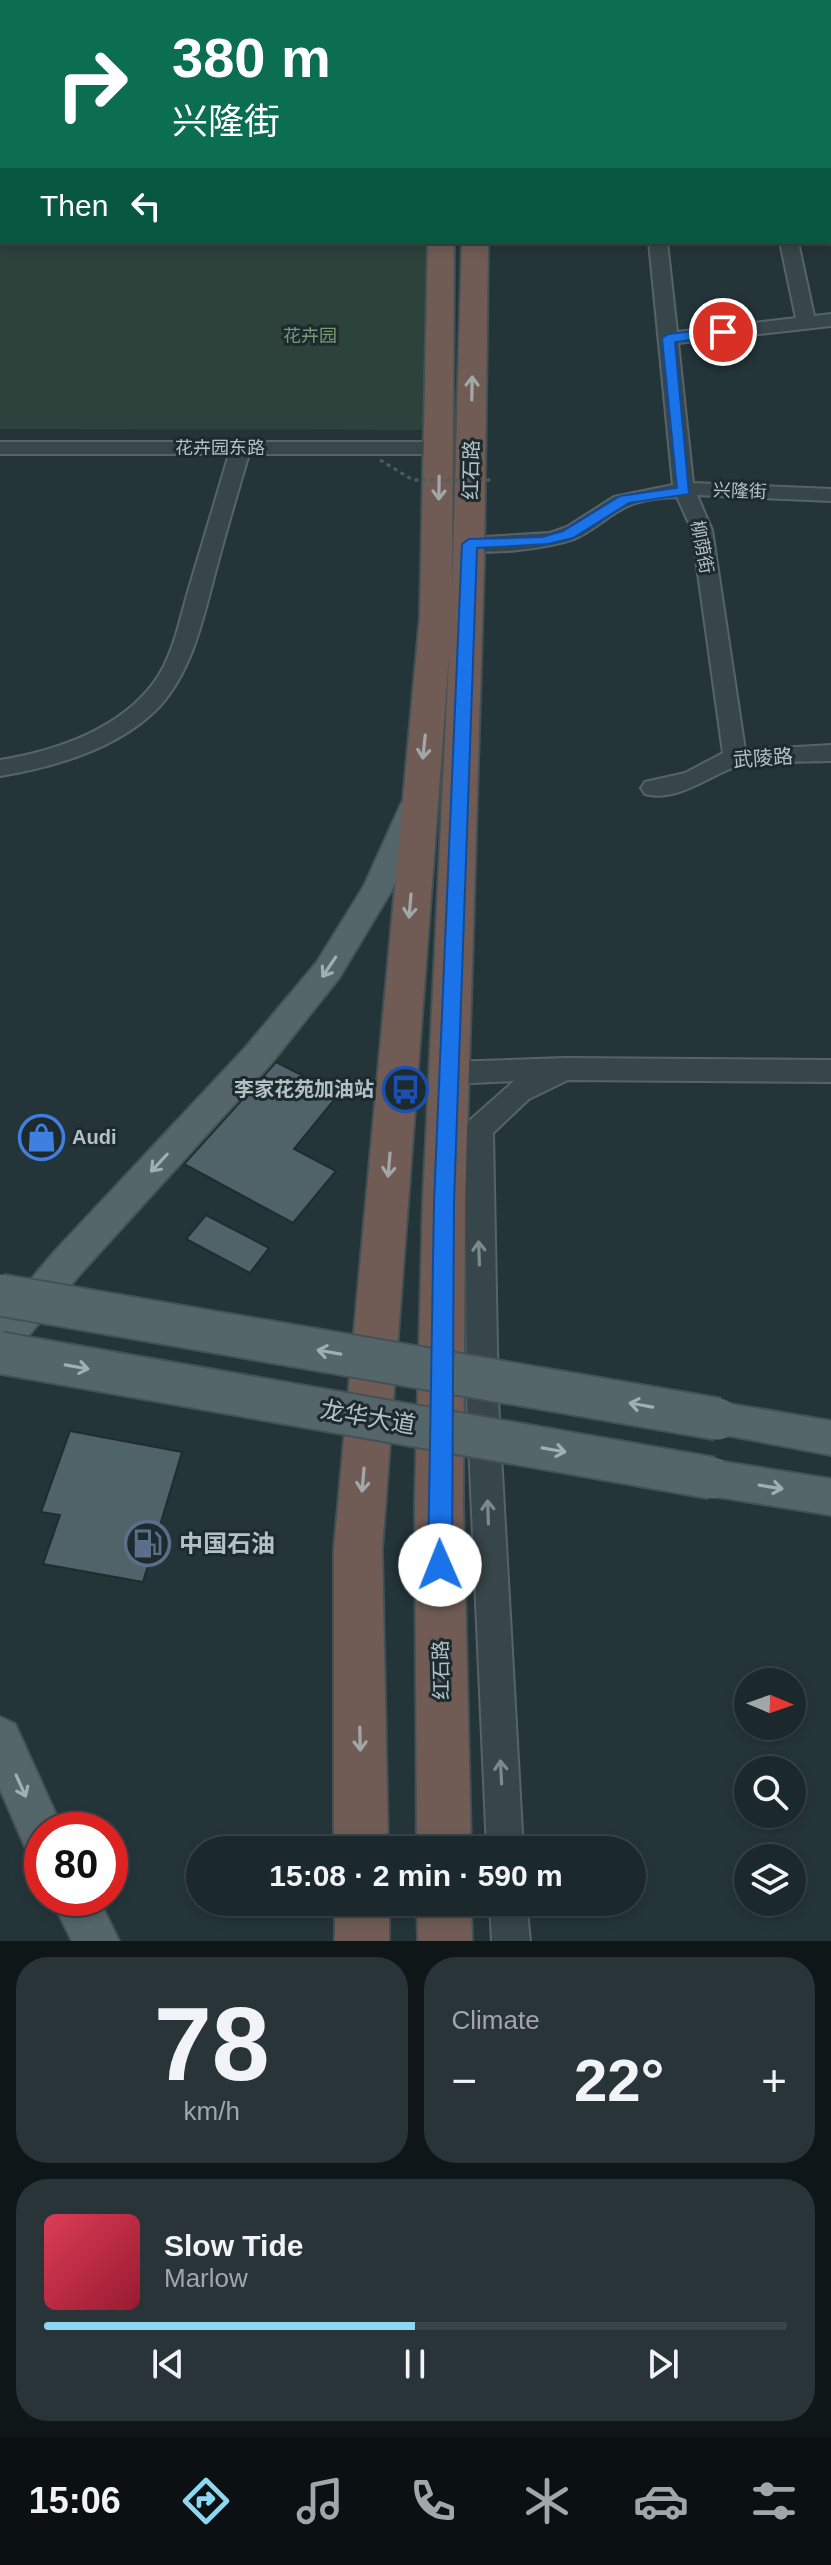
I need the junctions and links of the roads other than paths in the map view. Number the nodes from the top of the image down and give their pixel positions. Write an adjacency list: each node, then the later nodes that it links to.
1 (441, 244): 10 (highway, 红石路)
2 (475, 244): 13 (highway, 红石路, one-way to 2)
3 (658, 244): 7 (street, 柳荫街)
4 (789, 244): 6 (street)
5 (831, 320): 6 (street)
6 (806, 323): 7 (street)
7 (669, 338): 11 (street, 柳荫街)
8 (0, 448): 9 (street, 花卉园东路)
9 (241, 448): 10 (street, 花卉园东路); 16 (street)
10 (439, 448): 18 (highway, 红石路, one-way to 18)
11 (684, 491): 12 (street, 兴隆街); 13 (street, 兴隆街); 15 (street, 柳荫街)
12 (831, 495)
13 (469, 544): 21 (highway, 红石路)
14 (831, 753): 15 (street, 武陵路)
15 (735, 758): 17 (street, 武陵路)
16 (0, 768)
17 (653, 788)
18 (418, 800): 24 (main road, 红石路, one-way to 24); 30 (highway, 红石路, one-way to 30)
19 (565, 1069): 20 (street); 21 (street); 22 (street)
20 (831, 1071)
21 (449, 1073): 22 (street); 31 (highway, 红石路)
22 (479, 1129): 32 (street, one-way to 22)
23 (0, 1295): 26 (main road, one-way to 23, bridge)
24 (0, 1343)
25 (0, 1353): 27 (main road, 龙华大道, one-way to 27, bridge)
26 (831, 1438)
27 (831, 1497)
28 (0, 1739): 29 (main road, one-way to 29)
29 (33, 1812)
30 (361, 1836)
31 (444, 1836)
32 (504, 1836)
33 (83, 1916): 37 (main road)
34 (362, 1916): 38 (highway)
35 (444, 1916): 39 (highway)
36 (509, 1916): 40 (street)
37 (96, 1941)
38 (362, 1941)
39 (445, 1941)
40 (511, 1941)

